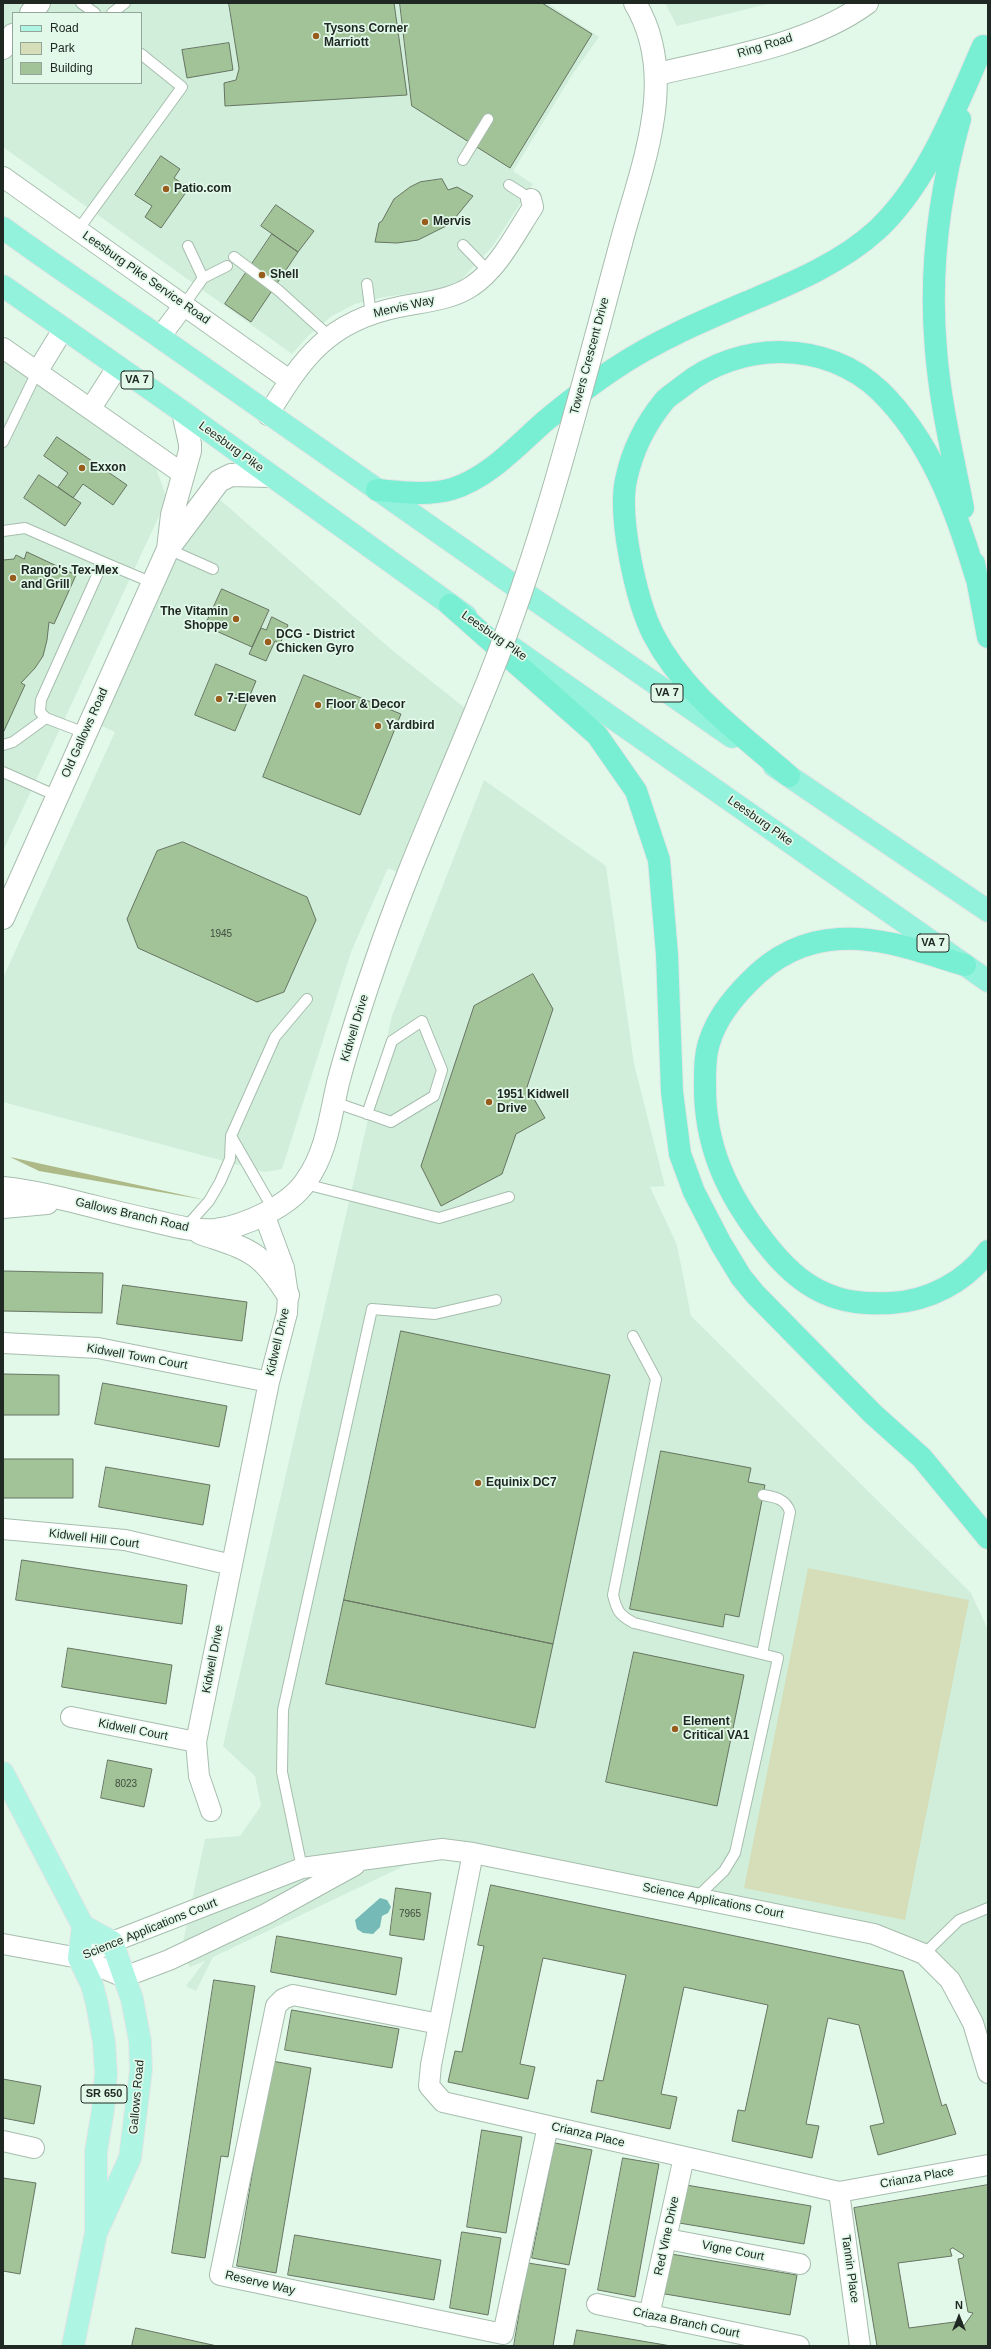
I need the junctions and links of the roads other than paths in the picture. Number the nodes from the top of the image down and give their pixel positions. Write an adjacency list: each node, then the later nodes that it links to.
1 (39, 3): 6 (street)
2 (81, 3): 7 (lane)
3 (125, 3): 8 (lane)
4 (636, 3): 13 (street, Towers Crescent Drive)
5 (854, 7): 13 (street, Ring Road)
6 (32, 12)
7 (94, 12)
8 (113, 12)
9 (12, 36): 11 (street)
10 (986, 39): 44 (highway); 49 (highway)
11 (3, 48)
12 (142, 55): 20 (lane)
13 (657, 74): 53 (street, Towers Crescent Drive, bridge)
14 (488, 119): 15 (lane)
15 (463, 160)
16 (3, 177): 20 (street, Leesburg Pike Service Road)
17 (509, 185): 18 (lane)
18 (531, 199): 25 (street, Mervis Way)
19 (3, 228): 33 (highway, VA 7)
20 (78, 230): 29 (street, Leesburg Pike Service Road)
21 (463, 245): 25 (lane)
22 (188, 246): 26 (lane)
23 (234, 256): 32 (lane)
24 (228, 266): 26 (lane)
25 (489, 272): 30 (street, Mervis Way)
26 (203, 278): 29 (lane)
27 (367, 284): 30 (lane)
28 (3, 286): 31 (highway, Leesburg Pike / VA 7)
29 (184, 305): 33 (street); 37 (street, Leesburg Pike Service Road)
30 (371, 315): 32 (street, Mervis Way)
31 (64, 328): 35 (highway, Leesburg Pike / VA 7); 36 (street)
32 (329, 336): 37 (street, Mervis Way)
33 (160, 337): 40 (highway, VA 7)
34 (3, 348): 36 (street)
35 (118, 366): 38 (street); 39 (highway, Leesburg Pike / VA 7)
36 (37, 372): 38 (street); 41 (lane)
37 (289, 380): 40 (street, Mervis Way)
38 (91, 408): 42 (street)
39 (183, 412): 42 (street, Old Gallows Road); 43 (highway, Leesburg Pike / VA 7)
40 (268, 415): 44 (highway, VA 7)
41 (3, 442)
42 (183, 474): 46 (street, Old Gallows Road)
43 (270, 476): 46 (street, Old Gallows Road); 51 (highway, Leesburg Pike / VA 7)
44 (377, 490): 58 (highway, VA 7)
45 (3, 531): 47 (lane)
46 (168, 549): 48 (lane); 50 (street, Old Gallows Road)
47 (103, 562): 50 (lane); 54 (lane)
48 (213, 569)
49 (976, 577): 52 (highway); 58 (highway)
50 (153, 583): 55 (street, Old Gallows Road)
51 (450, 604): 62 (highway, Leesburg Pike / VA 7); 84 (highway)
52 (988, 637)
53 (479, 703): 65 (street, Kidwell Drive)
54 (46, 718): 55 (lane); 56 (lane)
55 (85, 733): 59 (street, Old Gallows Road)
56 (3, 745)
57 (3, 772): 59 (lane)
58 (789, 776): 60 (highway, VA 7)
59 (57, 796): 61 (street, Old Gallows Road)
60 (988, 912)
61 (3, 918)
62 (965, 965): 63 (highway, Leesburg Pike / VA 7); 76 (highway)
63 (988, 981)
64 (307, 999): 67 (lane)
65 (334, 1102): 66 (lane); 69 (street, Kidwell Drive)
66 (367, 1114): 66 (lane)
67 (231, 1136): 74 (lane); 75 (lane)
68 (3, 1173): 72 (street)
69 (305, 1184): 71 (lane); 74 (street, Kidwell Drive)
70 (3, 1188): 72 (street, Gallows Branch Road)
71 (509, 1197)
72 (68, 1201): 73 (street, Gallows Branch Road); 75 (street, Gallows Branch Road)
73 (3, 1207)
74 (268, 1211): 75 (street, Gallows Branch Road); 77 (street, Kidwell Drive)
75 (186, 1228): 77 (street)
76 (988, 1251)
77 (288, 1295): 81 (street, Kidwell Drive)
78 (496, 1300): 93 (lane)
79 (633, 1336): 86 (lane)
80 (3, 1343): 81 (street, Kidwell Town Court)
81 (269, 1382): 85 (street, Kidwell Drive)
82 (763, 1495): 86 (lane)
83 (3, 1529): 85 (street, Kidwell Hill Court)
84 (988, 1538)
85 (232, 1565): 88 (street, Kidwell Drive)
86 (762, 1654): 94 (lane)
87 (70, 1717): 88 (street, Kidwell Court)
88 (196, 1742): 90 (street, Kidwell Drive)
89 (3, 1773): 96 (main road)
90 (211, 1812)
91 (474, 1853): 92 (street, Science Applications Court); 94 (street, Science Applications Court); 102 (street, Crianza Place)
92 (364, 1860): 93 (street, Science Applications Court); 101 (street, Science Applications Court)
93 (302, 1868): 97 (street, Science Applications Court)
94 (696, 1898): 99 (street, Science Applications Court)
95 (988, 1908): 99 (lane)
96 (83, 1926): 97 (main road); 100 (main road)
97 (112, 1942): 100 (street, Science Applications Court); 101 (main road, Gallows Road / SR 650)
98 (3, 1944): 100 (street)
99 (924, 1954): 103 (street, Science Applications Court)
100 (79, 1958): 101 (street, Science Applications Court); 110 (main road, Gallows Road / SR 650)
101 (124, 1977): 110 (main road, Gallows Road / SR 650)
102 (439, 2024): 104 (street, Crianza Place); 104 (street, Reserve Way)
103 (988, 2073)
104 (548, 2126): 107 (street, Crianza Place)
105 (3, 2141): 106 (street)
106 (34, 2148)
107 (684, 2157): 109 (street, Crianza Place); 111 (street, Red Vine Drive)
108 (988, 2165): 109 (street, Crianza Place)
109 (839, 2192): 117 (street, Tannin Place)
110 (96, 2234): 115 (main road, Gallows Road / SR 650)
111 (666, 2239): 112 (street, Vigne Court); 114 (street, Red Vine Drive)
112 (800, 2264)
113 (597, 2304): 114 (street, Criaza Branch Court)
114 (649, 2316): 116 (street, Criaza Branch Court)
115 (73, 2346)
116 (799, 2346)
117 (860, 2346)

